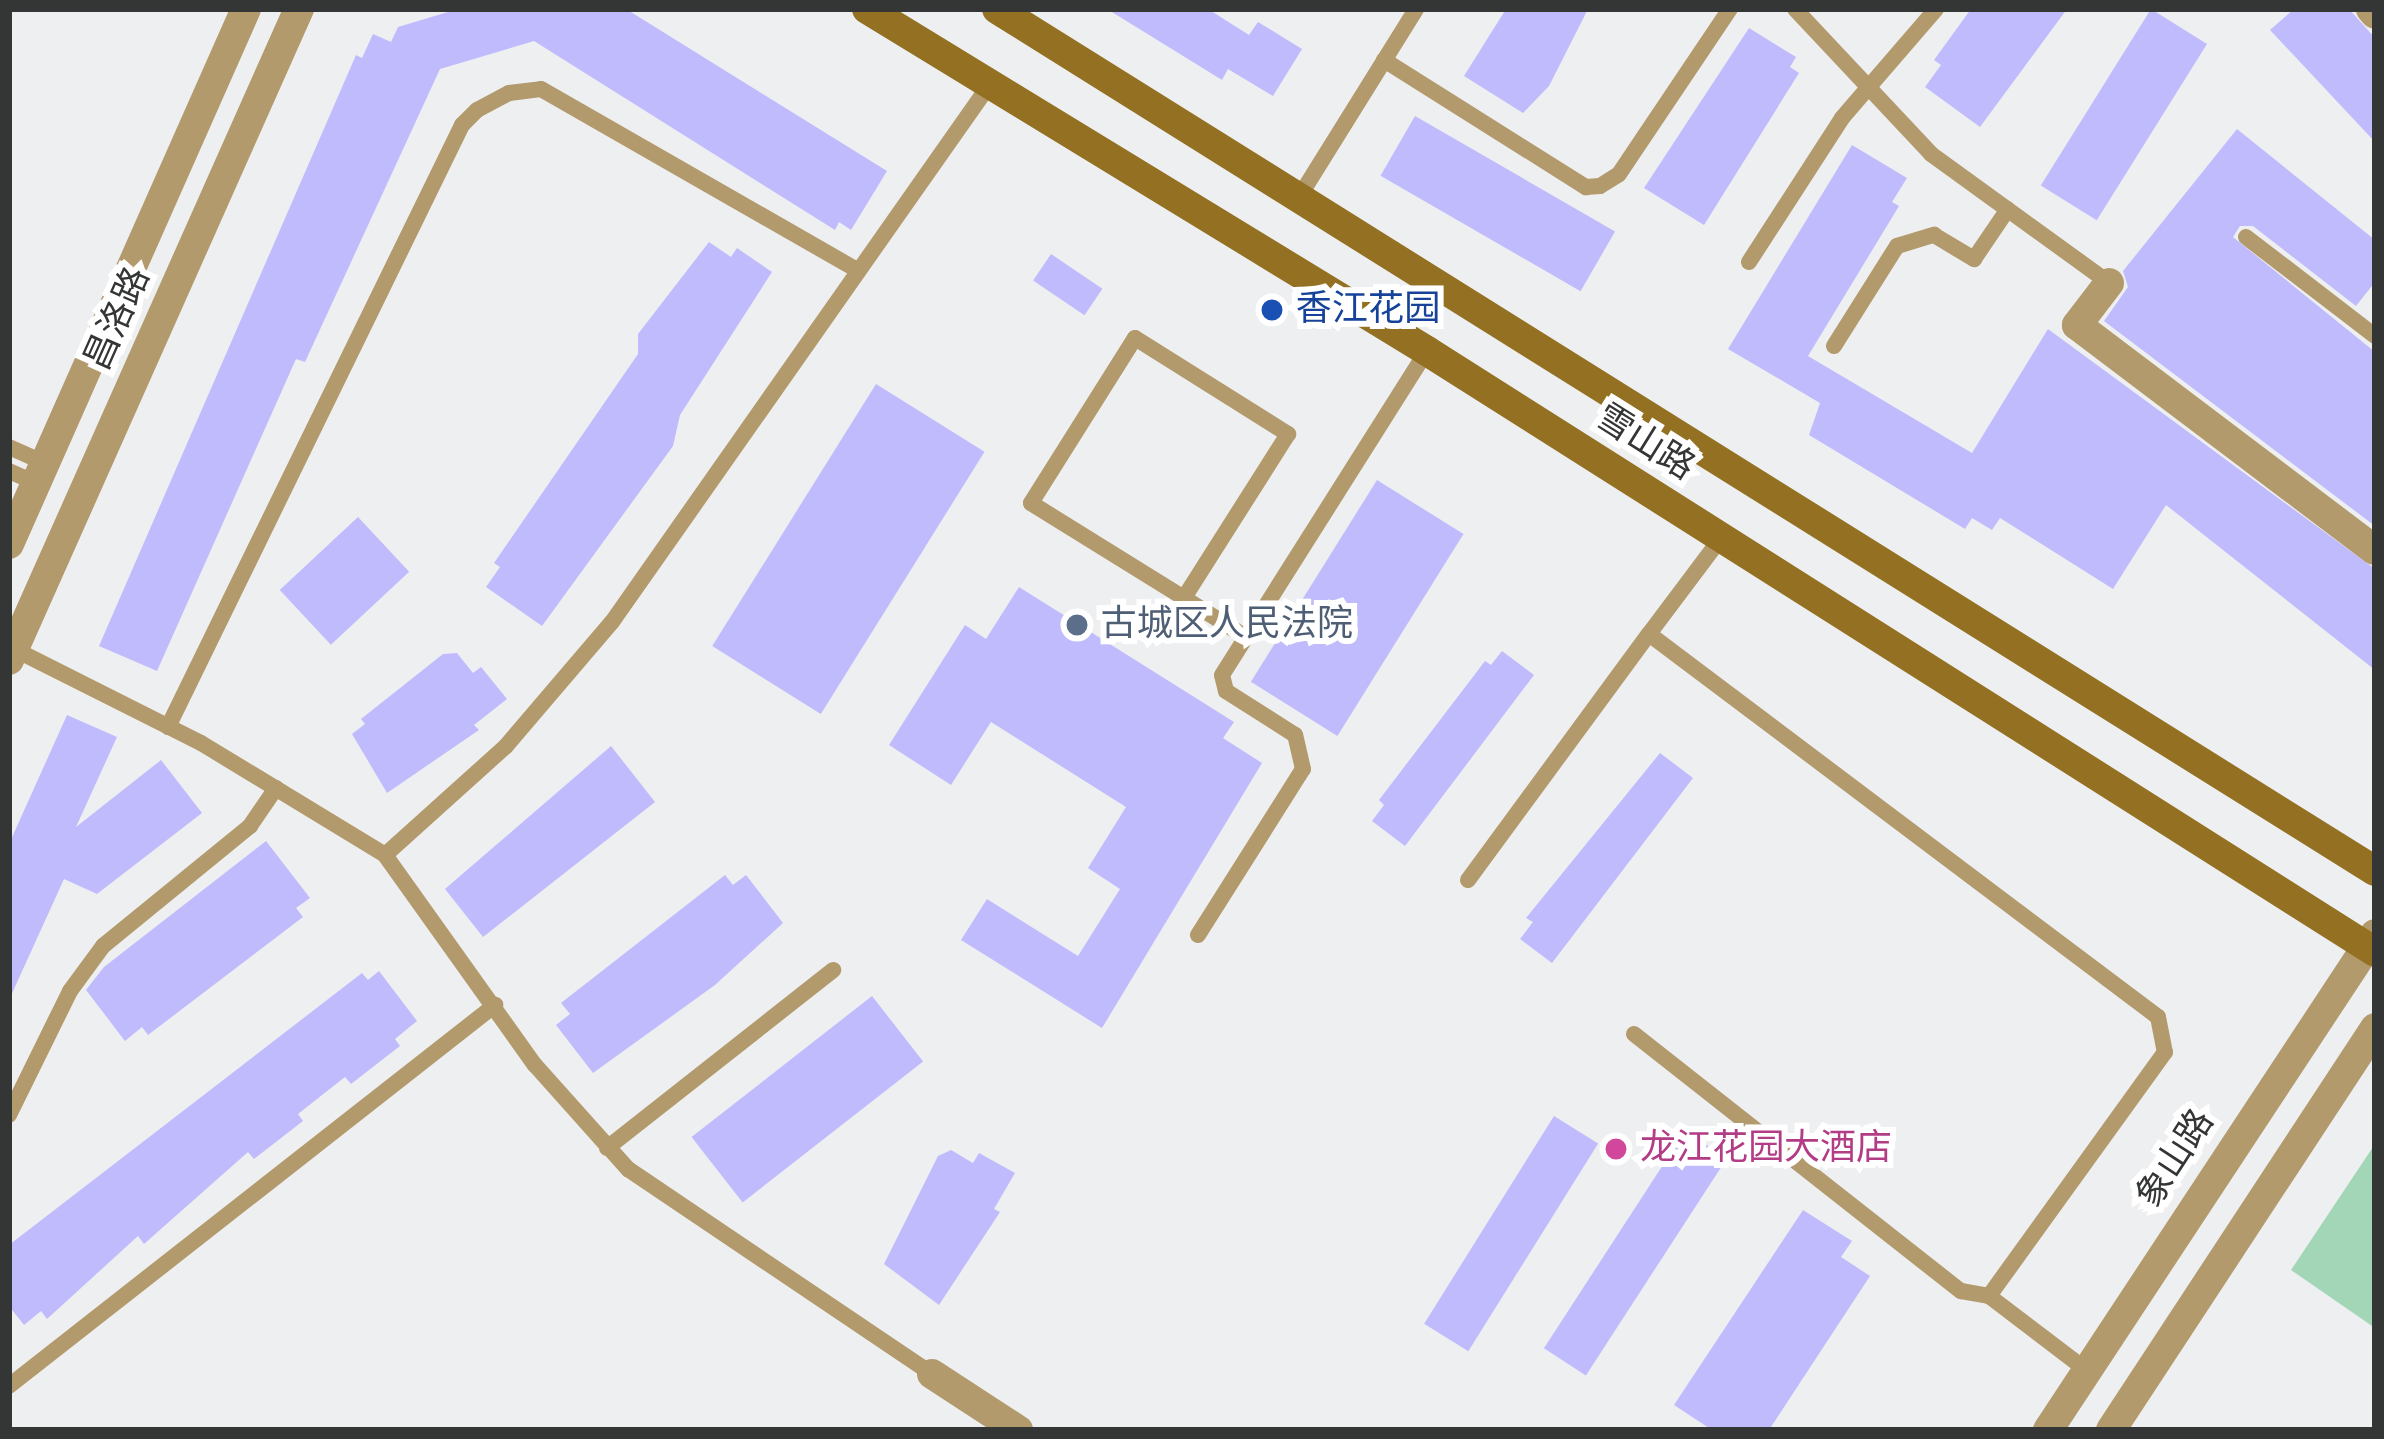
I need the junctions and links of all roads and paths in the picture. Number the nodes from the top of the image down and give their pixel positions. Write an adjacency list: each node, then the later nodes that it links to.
1 (246, 9): 22 (street, 昌洛路)
2 (299, 9): 29 (street, 昌洛路)
3 (868, 9): 10 (main road, 雪山路)
4 (998, 9): 12 (main road, 雪山路)
5 (1416, 9): 9 (lane)
6 (1730, 9): 9 (lane)
7 (1795, 9): 11 (lane)
8 (1936, 9): 11 (lane)
9 (1384, 60): 12 (lane)
10 (991, 84): 16 (lane); 20 (main road, 雪山路)
11 (1870, 87): 13 (lane); 15 (lane)
12 (1300, 194): 33 (main road, 雪山路)
13 (2008, 209): 17 (lane); 19 (lane)
14 (2246, 237): 18 (lane)
15 (1749, 262)
16 (859, 271): 30 (lane); 32 (lane)
17 (2109, 283): 25 (street)
18 (2375, 336)
19 (1834, 346)
20 (1426, 351): 23 (main road, 雪山路); 28 (lane)
21 (9, 447): 22 (lane)
22 (30, 473): 24 (street, 昌洛路)
23 (1720, 538): 27 (lane); 36 (main road, 雪山路)
24 (9, 544)
25 (2375, 550)
26 (1184, 598): 26 (lane); 28 (lane)
27 (1648, 634): 34 (lane); 43 (lane)
28 (1246, 637): 35 (lane)
29 (11, 655): 30 (lane)
30 (168, 727): 31 (lane)
31 (276, 788): 32 (lane); 41 (lane)
32 (385, 855): 38 (lane)
33 (2375, 872)
34 (1468, 880)
35 (1198, 934)
36 (2372, 944): 44 (street, 象山路)
37 (833, 970): 42 (lane)
38 (495, 1005): 42 (lane); 46 (lane)
39 (2375, 1028): 49 (street)
40 (1634, 1034): 43 (lane)
41 (9, 1115)
42 (607, 1148): 45 (lane)
43 (1989, 1296): 44 (lane)
44 (2086, 1370): 48 (street, 象山路)
45 (932, 1374): 47 (street)
46 (9, 1386)
47 (1018, 1430)
48 (2048, 1430)
49 (2111, 1430)

